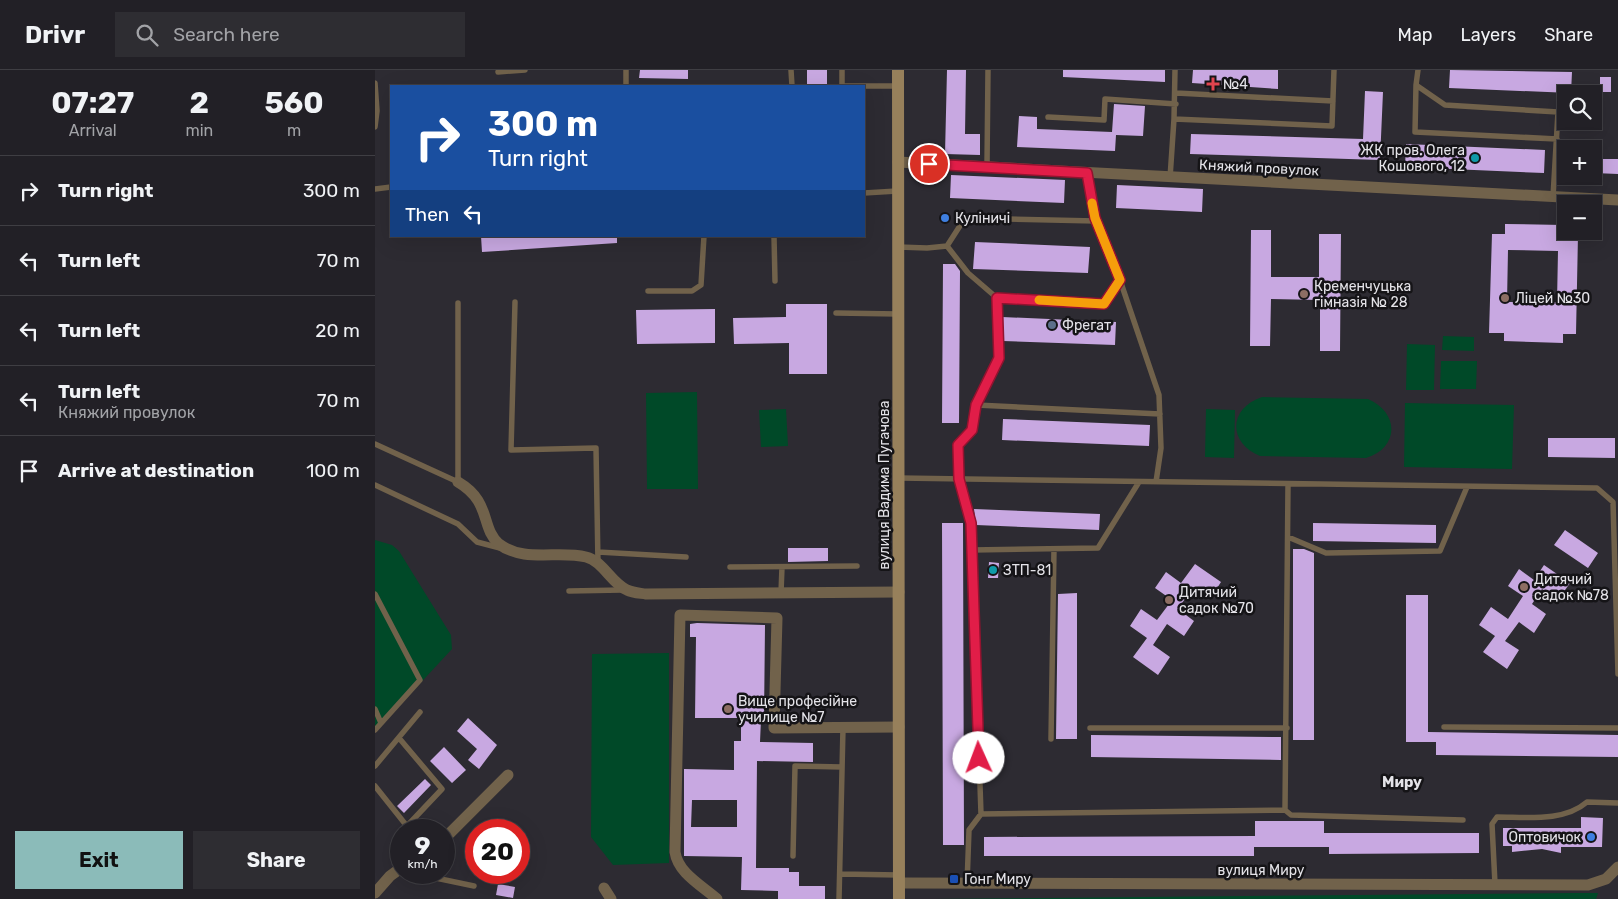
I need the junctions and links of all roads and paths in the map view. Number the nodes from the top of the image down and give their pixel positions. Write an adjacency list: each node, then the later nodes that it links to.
1 (525, 70): 10 (lane)
2 (627, 70): 12 (lane)
3 (791, 70): 13 (lane)
4 (842, 70): 14 (lane)
5 (898, 70): 16 (street, вулиця Вадима Пугачова)
6 (988, 70): 26 (lane)
7 (1175, 70): 18 (lane)
8 (1334, 70): 19 (lane)
9 (1418, 70): 17 (lane)
10 (498, 72)
11 (375, 83): 23 (lane)
12 (626, 85)
13 (792, 85)
14 (842, 85)
15 (865, 86): 16 (lane)
16 (898, 86): 25 (street, вулиця Вадима Пугачова)
17 (1416, 86): 24 (lane); 24 (lane)
18 (1176, 93): 19 (lane); 20 (lane)
19 (1333, 101): 22 (lane)
20 (1176, 104): 21 (lane); 22 (lane)
21 (1048, 117)
22 (1174, 120): 28 (lane)
23 (375, 127)
24 (1557, 139): 33 (lane)
25 (898, 162): 26 (street, Княжий провулок); 31 (street, вулиця Вадима Пугачова)
26 (987, 165): 27 (street, Княжий провулок)
27 (1087, 173): 28 (street, Княжий провулок); 35 (lane)
28 (1170, 178): 33 (street, Княжий провулок)
29 (390, 187): 30 (lane)
30 (375, 189)
31 (897, 191): 32 (lane); 39 (street, вулиця Вадима Пугачова)
32 (865, 193)
33 (1553, 197): 34 (street, Княжий провулок)
34 (1618, 200)
35 (1096, 221): 38 (lane); 40 (lane)
36 (704, 237): 42 (lane)
37 (774, 237): 41 (lane)
38 (947, 246): 39 (lane); 43 (lane)
39 (898, 247): 47 (street, вулиця Вадима Пугачова)
40 (1120, 280): 43 (lane); 49 (lane)
41 (775, 281)
42 (648, 291)
43 (997, 298): 48 (lane)
44 (515, 302): 64 (lane)
45 (458, 303): 53 (lane)
46 (836, 313): 47 (lane)
47 (899, 314): 51 (street, вулиця Вадима Пугачова)
48 (976, 405): 49 (lane); 52 (lane)
49 (1160, 414): 55 (lane)
50 (375, 444): 53 (lane)
51 (899, 478): 52 (lane); 70 (street, вулиця Вадима Пугачова)
52 (959, 479): 54 (lane); 62 (lane)
53 (458, 482): 61 (street)
54 (1139, 482): 55 (lane); 60 (lane)
55 (1156, 482): 56 (lane)
56 (1288, 484): 58 (lane); 59 (lane)
57 (375, 486): 61 (lane)
58 (1467, 487): 59 (lane); 73 (lane)
59 (1288, 537): 81 (lane)
60 (1054, 549): 62 (lane); 85 (lane)
61 (510, 550): 64 (street)
62 (972, 550): 92 (lane)
63 (686, 557): 64 (lane)
64 (598, 558): 68 (street)
65 (782, 566): 66 (lane); 67 (lane); 71 (lane)
66 (857, 566)
67 (730, 567)
68 (627, 590): 69 (lane); 71 (street)
69 (569, 592)
70 (899, 592): 71 (street); 79 (street, вулиця Вадима Пугачова)
71 (781, 593)
72 (375, 594): 76 (lane)
73 (1618, 674)
74 (375, 709): 76 (lane)
75 (420, 712): 84 (lane)
76 (381, 723): 83 (lane)
77 (1444, 727): 82 (lane)
78 (843, 728): 79 (street); 87 (lane); 109 (street)
79 (899, 728): 101 (street, вулиця Вадима Пугачова)
80 (1090, 728): 81 (lane)
81 (1287, 728): 91 (lane)
82 (1618, 728)
83 (375, 730)
84 (399, 738): 86 (lane); 94 (lane)
85 (1051, 739)
86 (375, 766)
87 (842, 767): 97 (lane); 99 (lane)
88 (508, 775): 96 (street)
89 (375, 786): 93 (lane)
90 (1618, 802): 104 (lane)
91 (1285, 810): 92 (lane); 95 (lane)
92 (981, 814): 103 (lane)
93 (401, 819)
94 (416, 819)
95 (1463, 820)
96 (455, 828)
97 (793, 856)
98 (1618, 868): 104 (street, вулиця Миру)
99 (840, 874): 101 (lane); 110 (lane)
100 (390, 875): 107 (street)
101 (899, 879): 103 (street, вулиця Миру); 111 (street, вулиця Вадима Пугачова)
102 (455, 882): 105 (lane)
103 (967, 884): 104 (street, вулиця Миру)
104 (1495, 884)
105 (474, 886)
106 (604, 888): 108 (street)
107 (375, 893)
108 (611, 899)
109 (717, 899)
110 (839, 899)
111 (899, 899)

